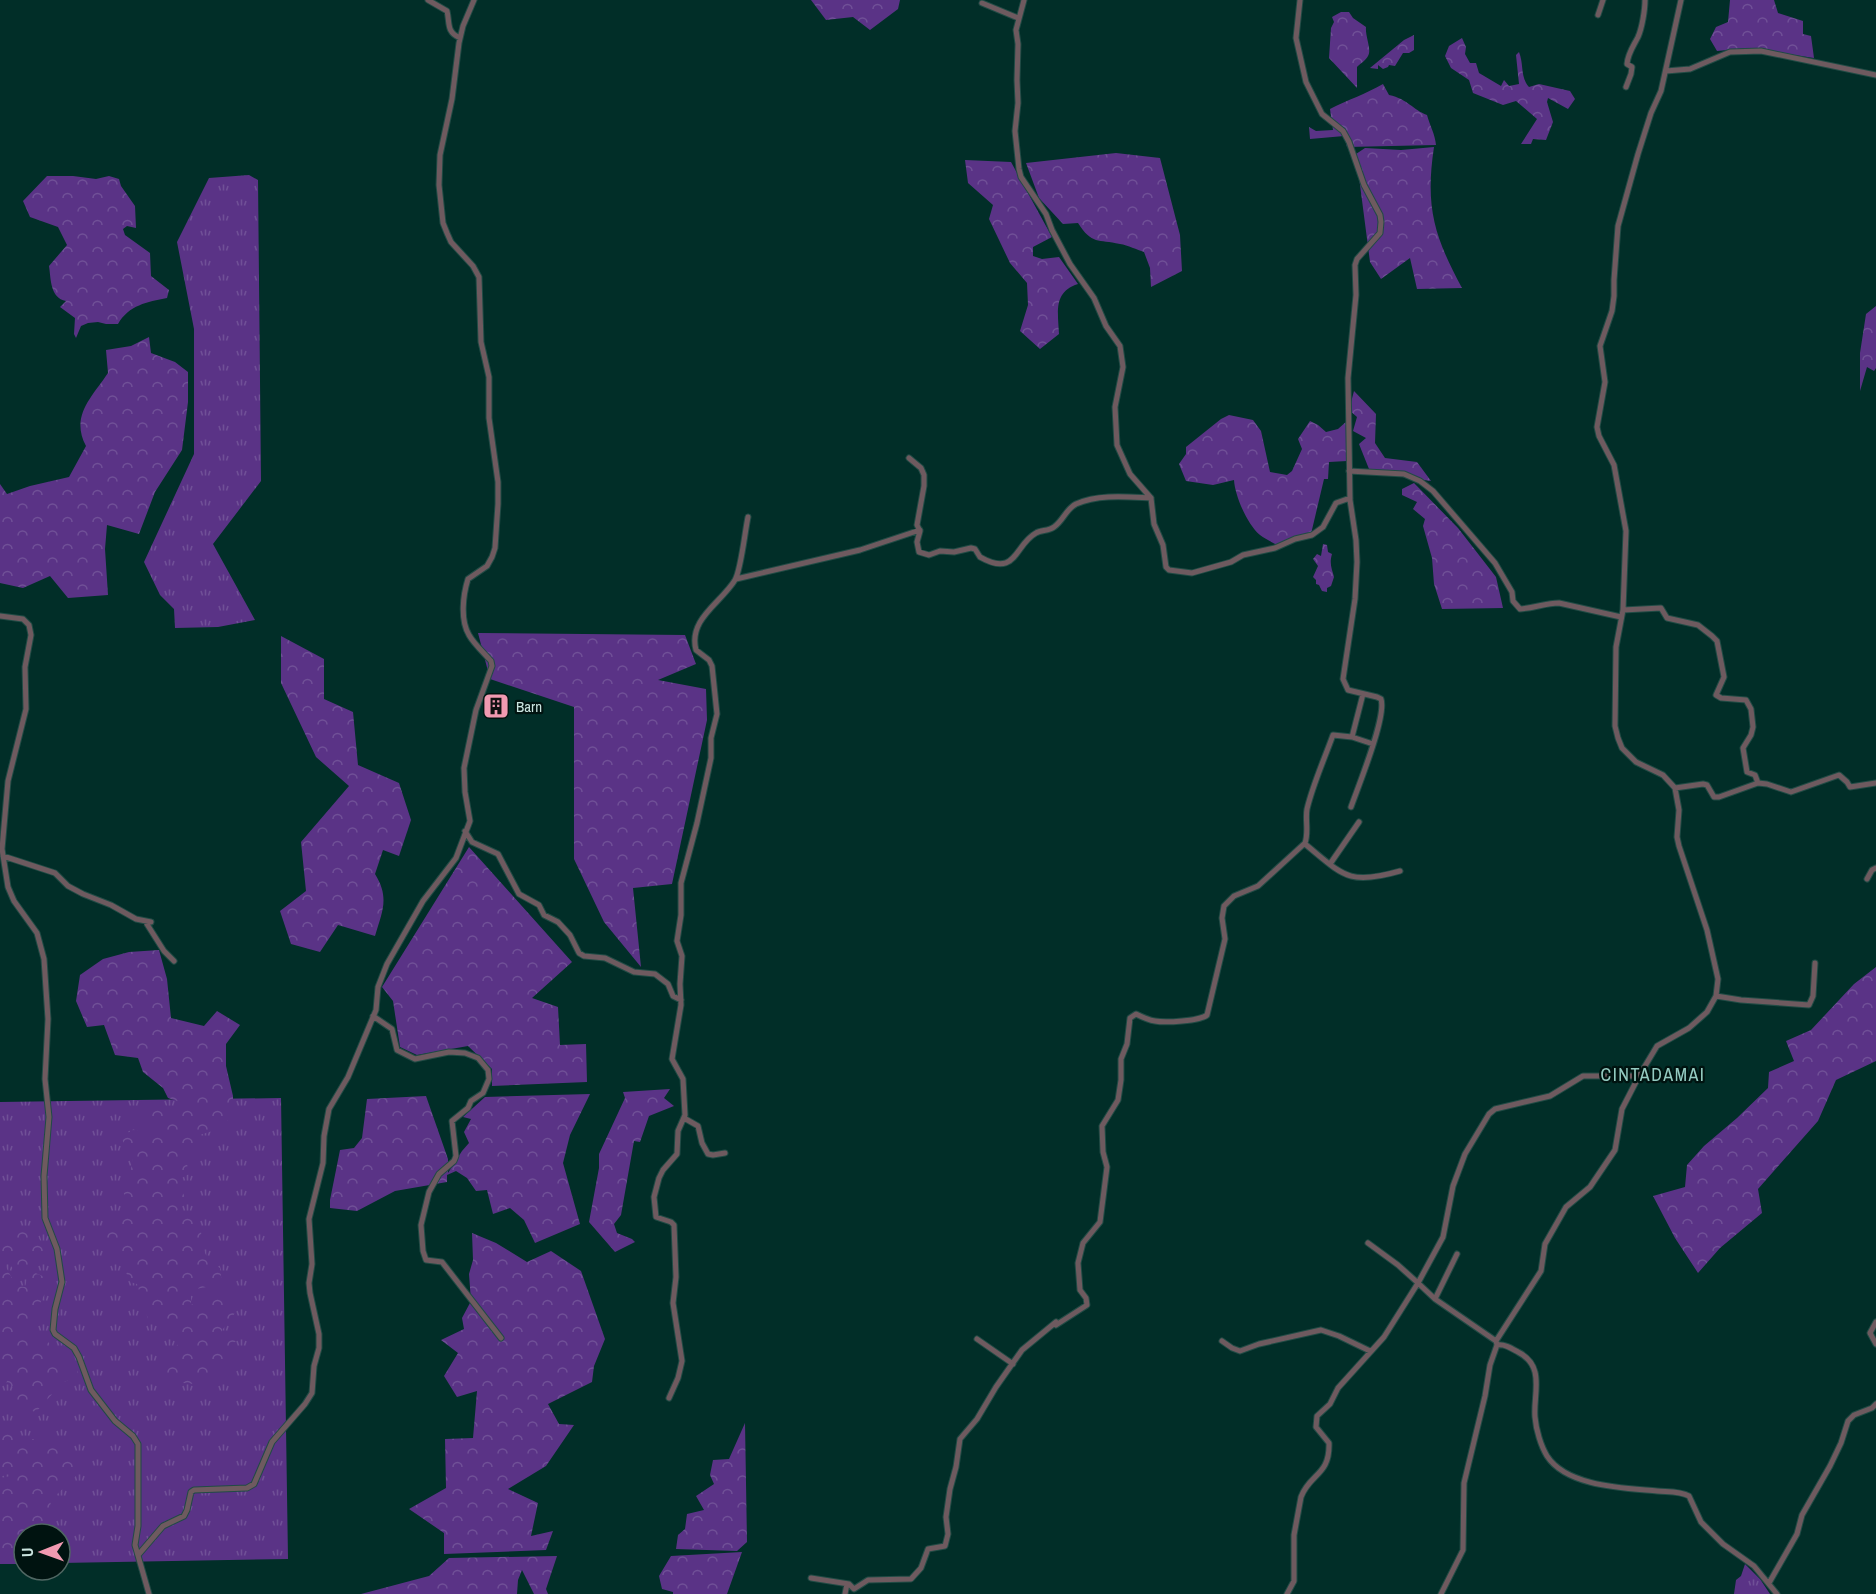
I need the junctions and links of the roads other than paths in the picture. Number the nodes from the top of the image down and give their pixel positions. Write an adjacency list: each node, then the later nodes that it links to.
1 (428, 0): 11 (street)
2 (474, 0): 11 (street)
3 (1024, 0): 10 (street)
4 (1300, 0): 16 (street)
5 (1604, 0): 9 (street)
6 (1646, 0): 14 (street)
7 (1681, 0): 12 (street)
8 (982, 3): 10 (street)
9 (1598, 15)
10 (1018, 18): 17 (street)
11 (460, 38): 33 (street)
12 (1666, 71): 13 (street); 22 (street)
13 (1876, 75)
14 (1626, 87)
15 (909, 458): 20 (street)
16 (1349, 471): 18 (street); 24 (street)
17 (1151, 498): 18 (street); 20 (street)
18 (1350, 498): 25 (street)
19 (748, 516): 21 (street)
20 (920, 530): 21 (street)
21 (736, 579): 43 (street)
22 (1623, 610): 24 (street); 28 (street)
23 (0, 616): 35 (street)
24 (1621, 617): 30 (street)
25 (1363, 694): 26 (street); 27 (street)
26 (1352, 737): 27 (street); 34 (street)
27 (1373, 744): 31 (street)
28 (1758, 783): 29 (street); 30 (street)
29 (1876, 783)
30 (1675, 788): 42 (street)
31 (1352, 807)
32 (1359, 822): 36 (street)
33 (465, 831): 43 (street); 44 (street)
34 (1305, 844): 36 (street); 59 (street)
35 (3, 856): 40 (street); 64 (street)
36 (1330, 864): 38 (street)
37 (1876, 868): 39 (street)
38 (1400, 871)
39 (1867, 879)
40 (174, 961)
41 (1815, 963): 42 (street)
42 (1716, 996): 45 (street)
43 (681, 1000): 46 (street)
44 (373, 1016): 53 (street); 64 (street)
45 (1639, 1076): 50 (street); 56 (street)
46 (684, 1118): 47 (street); 60 (street)
47 (725, 1153)
48 (1368, 1243): 50 (street)
49 (1457, 1254): 51 (street)
50 (1418, 1283): 51 (street); 58 (street)
51 (1436, 1299): 56 (street)
52 (1876, 1322): 57 (street)
53 (501, 1338)
54 (977, 1339): 59 (street)
55 (1222, 1341): 58 (street)
56 (1496, 1343): 66 (street); 71 (street)
57 (1876, 1344)
58 (1370, 1351): 70 (street)
59 (1013, 1364): 67 (street)
60 (669, 1398)
61 (1876, 1404): 62 (street)
62 (1869, 1409): 63 (street); 66 (street)
63 (1876, 1414)
64 (139, 1554): 68 (street)
65 (811, 1578): 67 (street)
66 (1769, 1583): 72 (street)
67 (847, 1584): 69 (street)
68 (149, 1594)
69 (845, 1594)
70 (1287, 1594)
71 (1441, 1594)
72 (1777, 1594)

